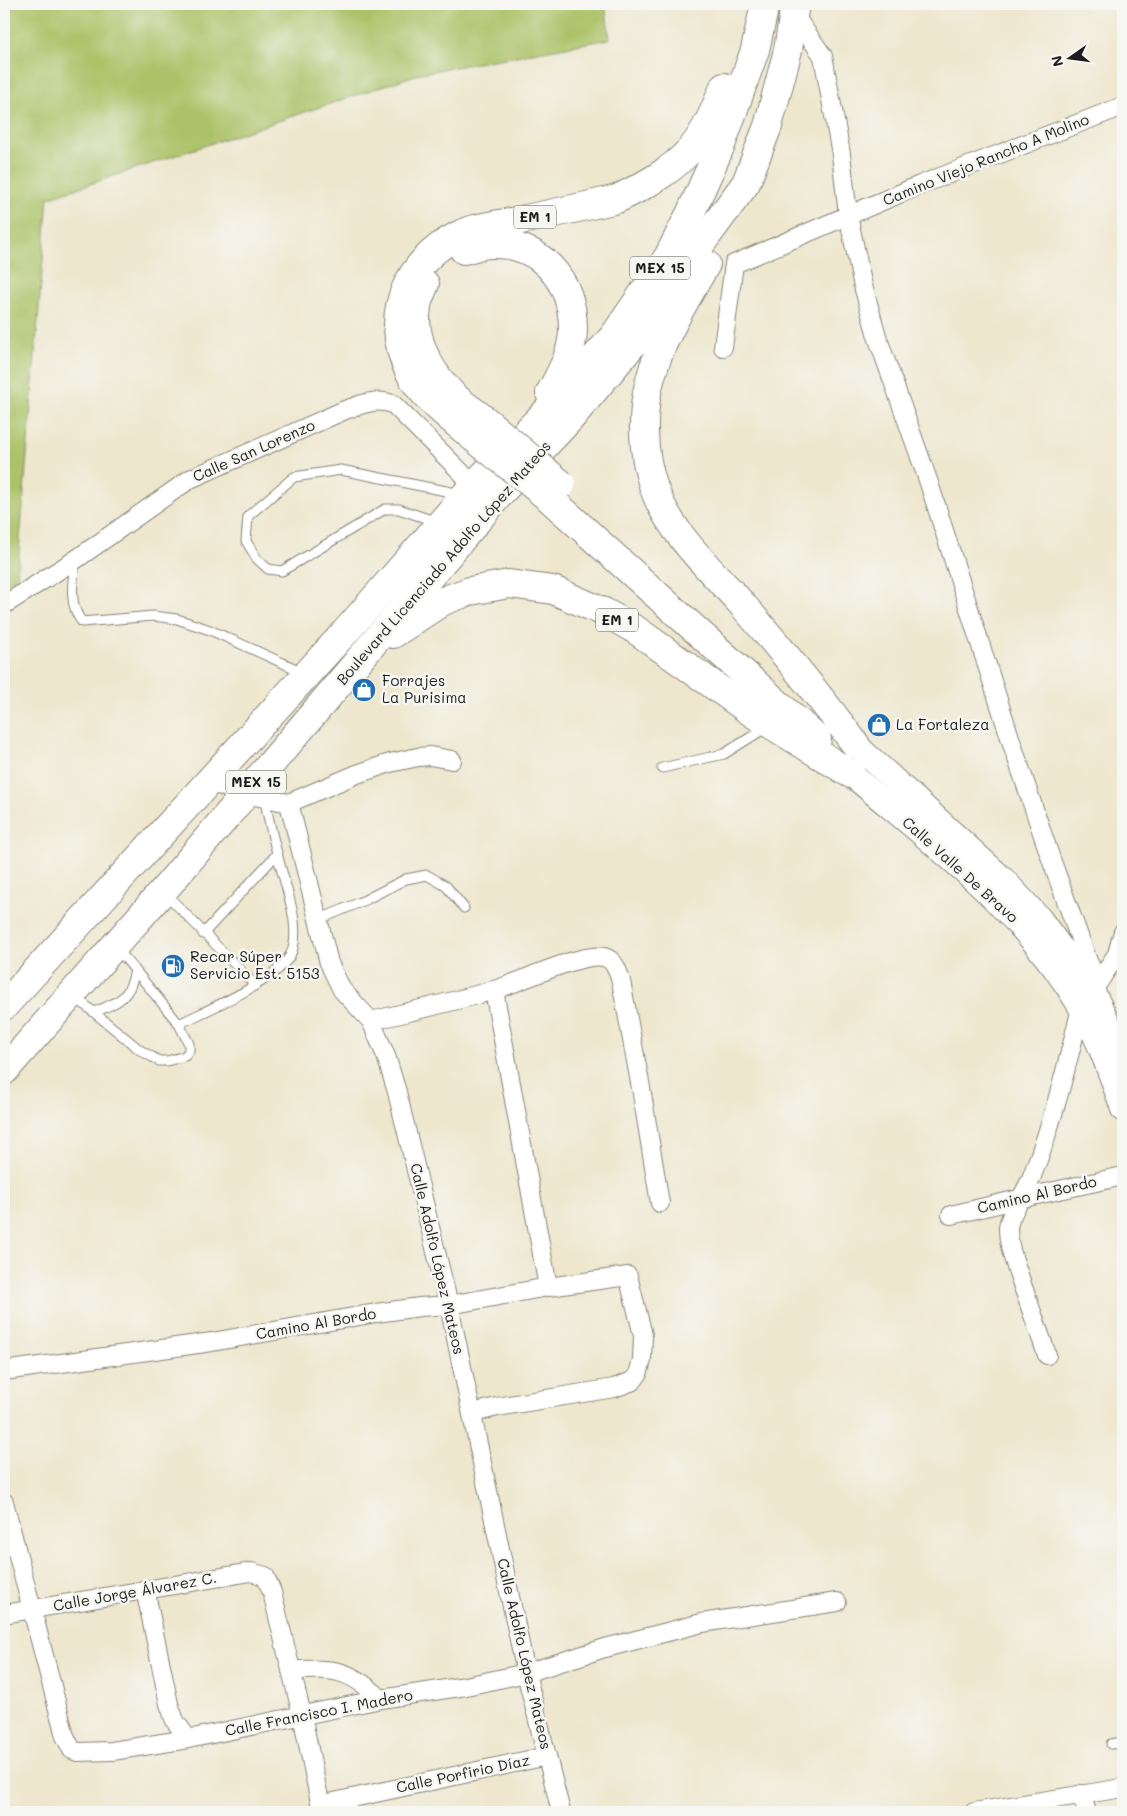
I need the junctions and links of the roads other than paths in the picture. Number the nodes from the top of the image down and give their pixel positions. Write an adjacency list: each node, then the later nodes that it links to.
1 (756, 4): 9 (main road, EM 1)
2 (765, 4): 8 (main road, Boulevard Licenciado Adolfo López Mateos / MEX 15)
3 (794, 9): 5 (main road, Boulevard Licenciado Adolfo López Mateos / MEX 15); 6 (street)
4 (1123, 106): 6 (street, Camino Viejo Rancho A Molino)
5 (746, 182): 15 (main road, Boulevard Licenciado Adolfo López Mateos / MEX 15); 18 (main road, EM 1)
6 (848, 215): 7 (street, Camino Viejo Rancho A Molino); 36 (street)
7 (724, 347)
8 (529, 430): 9 (main road, EM 1); 10 (main road, Boulevard Licenciado Adolfo López Mateos / MEX 15)
9 (482, 431): 11 (main road, EM 1, bridge)
10 (470, 490): 12 (main road, Boulevard Licenciado Adolfo López Mateos / MEX 15); 12 (lane); 13 (street, Calle San Lorenzo)
11 (555, 491): 18 (main road, EM 1); 21 (main road, EM 1)
12 (441, 523): 16 (main road, Boulevard Licenciado Adolfo López Mateos / MEX 15)
13 (75, 560): 14 (street, Calle San Lorenzo); 16 (lane)
14 (4, 605)
15 (363, 655): 17 (main road, EM 1); 23 (main road, Boulevard Licenciado Adolfo López Mateos / MEX 15)
16 (307, 674): 22 (main road, Boulevard Licenciado Adolfo López Mateos / MEX 15)
17 (772, 724): 20 (lane); 21 (main road, EM 1)
18 (856, 744): 36 (main road, Calle Valle De Bravo / EM 1)
19 (452, 760): 24 (street)
20 (662, 768)
21 (851, 774): 36 (main road, Calle Valle De Bravo / EM 1)
22 (209, 782): 23 (street); 37 (main road, Boulevard Licenciado Adolfo López Mateos / MEX 15)
23 (255, 796): 24 (street); 25 (lane); 26 (main road, Boulevard Licenciado Adolfo López Mateos / MEX 15)
24 (289, 803): 28 (street, Calle Adolfo López Mateos)
25 (277, 854): 30 (lane); 33 (lane)
26 (163, 890): 30 (lane); 31 (main road, Boulevard Licenciado Adolfo López Mateos / MEX 15)
27 (464, 908): 28 (lane)
28 (318, 920): 39 (street, Calle Adolfo López Mateos)
29 (1123, 932): 36 (street)
30 (203, 934): 33 (lane)
31 (114, 946): 32 (lane); 35 (main road, Boulevard Licenciado Adolfo López Mateos / MEX 15)
32 (135, 970): 38 (lane); 40 (lane)
33 (255, 985): 40 (lane)
34 (494, 990): 39 (street); 46 (street); 48 (street)
35 (72, 994): 38 (lane); 42 (main road, Boulevard Licenciado Adolfo López Mateos / MEX 15)
36 (1091, 994): 41 (main road, Calle Valle De Bravo / EM 1); 43 (main road, Calle Valle De Bravo / EM 1); 45 (street)
37 (4, 1006)
38 (94, 1012): 40 (lane)
39 (371, 1021): 49 (street, Calle Adolfo López Mateos)
40 (179, 1024)
41 (1123, 1053)
42 (4, 1071)
43 (1123, 1109)
44 (1123, 1176): 45 (street, Camino Al Bordo)
45 (1023, 1198): 47 (street, Camino Al Bordo); 50 (street)
46 (660, 1203)
47 (951, 1215)
48 (548, 1287): 49 (street, Camino Al Bordo); 52 (street, Camino Al Bordo)
49 (449, 1305): 51 (street, Camino Al Bordo); 52 (street, Calle Adolfo López Mateos)
50 (1047, 1355)
51 (4, 1371)
52 (473, 1413): 59 (street, Calle Adolfo López Mateos)
53 (4, 1502): 56 (street, Calle Francisco I. Madero)
54 (145, 1589): 56 (street, Calle Jorge Álvarez C.); 58 (street, Calle Jorge Álvarez C.); 62 (street)
55 (837, 1602): 59 (street)
56 (31, 1609): 57 (street, Calle Jorge Álvarez C.); 62 (street, Calle Francisco I. Madero)
57 (4, 1614)
58 (291, 1670): 60 (street); 61 (street)
59 (526, 1673): 60 (street, Calle Francisco I. Madero); 65 (street, Calle Adolfo López Mateos)
60 (381, 1699): 61 (street, Calle Francisco I. Madero)
61 (302, 1715): 62 (street, Calle Francisco I. Madero); 68 (street)
62 (188, 1740)
63 (1123, 1742): 64 (lane)
64 (1111, 1744)
65 (547, 1756): 68 (street, Calle Porfirio Díaz); 69 (street, Calle Adolfo López Mateos)
66 (1123, 1788): 67 (street)
67 (1082, 1794): 70 (street); 71 (street)
68 (321, 1809)
69 (561, 1812)
70 (974, 1812)
71 (1087, 1812)

